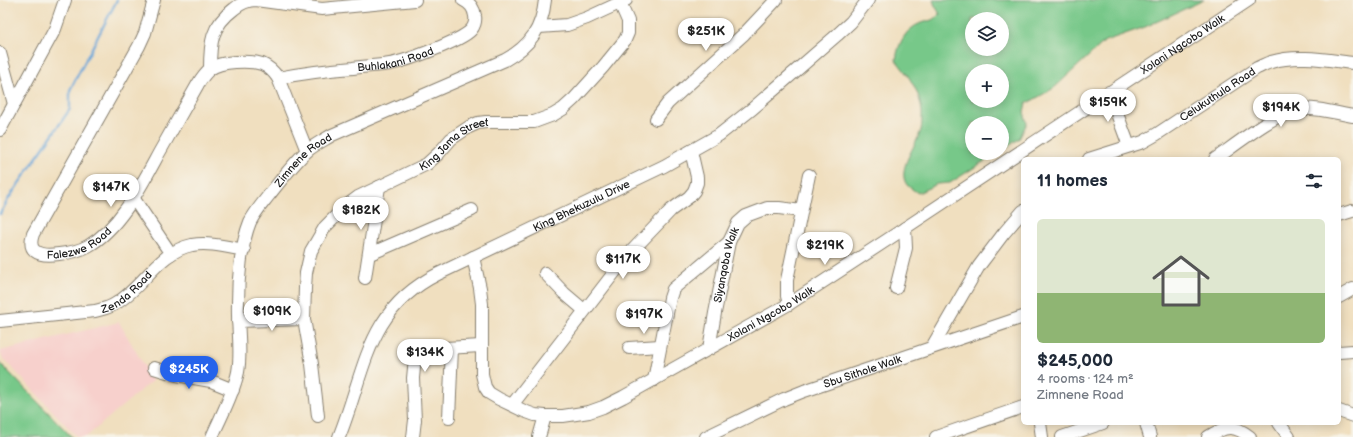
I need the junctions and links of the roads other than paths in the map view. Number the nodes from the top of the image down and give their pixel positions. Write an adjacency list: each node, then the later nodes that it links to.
1 (65, 0): 16 (street)
2 (154, 0): 27 (street, Falezwe Road)
3 (415, 0): 13 (street)
4 (463, 0): 14 (street, Buhlakani Road)
5 (545, 0): 10 (street, Zimnene Road)
6 (776, 0): 18 (street)
7 (868, 0): 22 (street, King Bhekuzulu Drive)
8 (1249, 0): 15 (street, Xolani Ngcobo Walk)
9 (623, 1): 10 (street); 26 (street, King Jama Street)
10 (539, 27): 21 (street, Zimnene Road)
11 (0, 53): 16 (street)
12 (1353, 63): 20 (street, Celukuthula Road)
13 (210, 69): 14 (street); 27 (street, Falezwe Road)
14 (278, 78): 21 (street)
15 (1109, 92): 20 (street); 33 (street, Xolani Ngcobo Walk)
16 (14, 104): 19 (street)
17 (1353, 116): 24 (street)
18 (656, 119)
19 (0, 130)
20 (1129, 146): 23 (street, Celukuthula Road)
21 (307, 151): 35 (street, Zimnene Road)
22 (691, 152): 38 (street, King Bhekuzulu Drive); 45 (street)
23 (1095, 157)
24 (1218, 157)
25 (809, 174): 29 (street)
26 (379, 187): 37 (street); 46 (street, King Jama Street)
27 (134, 199): 36 (street)
28 (472, 210): 37 (street)
29 (801, 211): 34 (street, Siyanqoba Walk); 44 (street)
30 (1352, 211): 32 (street)
31 (1021, 213): 52 (street)
32 (1341, 214)
33 (905, 228): 41 (street); 44 (street, Xolani Ngcobo Walk)
34 (730, 242): 51 (street); 55 (street, Siyanqoba Walk)
35 (244, 250): 36 (street, Zenda Road); 49 (street, Zimnene Road)
36 (171, 254): 48 (street, Zenda Road)
37 (370, 254): 40 (street)
38 (473, 257): 50 (street, Xolani Ngcobo Walk); 72 (street, King Bhekuzulu Drive)
39 (545, 273): 45 (street)
40 (365, 278)
41 (896, 288)
42 (1353, 290): 43 (street)
43 (1341, 296)
44 (789, 304): 55 (street, Xolani Ngcobo Walk)
45 (584, 310): 61 (street)
46 (304, 318): 49 (street); 64 (street, King Jama Street)
47 (1021, 318): 52 (street, Sbu Sithole Walk)
48 (0, 321)
49 (238, 321): 60 (street, Zimnene Road)
50 (481, 346): 53 (street); 61 (street, Xolani Ngcobo Walk)
51 (660, 346): 54 (street); 59 (street)
52 (932, 347): 75 (street, Sbu Sithole Walk)
53 (452, 348): 67 (street); 73 (street)
54 (629, 348)
55 (710, 349): 59 (street, Xolani Ngcobo Walk)
56 (1353, 351): 57 (street)
57 (1341, 352)
58 (154, 368): 60 (street)
59 (654, 380): 65 (street, Xolani Ngcobo Walk)
60 (233, 390): 71 (street, Zimnene Road)
61 (512, 406): 65 (street, Xolani Ngcobo Walk)
62 (1021, 408): 76 (street)
63 (1341, 412): 66 (street)
64 (318, 416)
65 (545, 416): 74 (street)
66 (1353, 416)
67 (449, 418)
68 (1040, 425): 77 (street)
69 (1097, 425): 78 (street)
70 (1147, 425): 79 (street)
71 (212, 437)
72 (339, 437)
73 (413, 437)
74 (539, 437)
75 (706, 437)
76 (936, 437)
77 (1042, 437)
78 (1062, 437)
79 (1150, 437)
80 (1208, 437): 81 (street)
81 (1250, 437)

